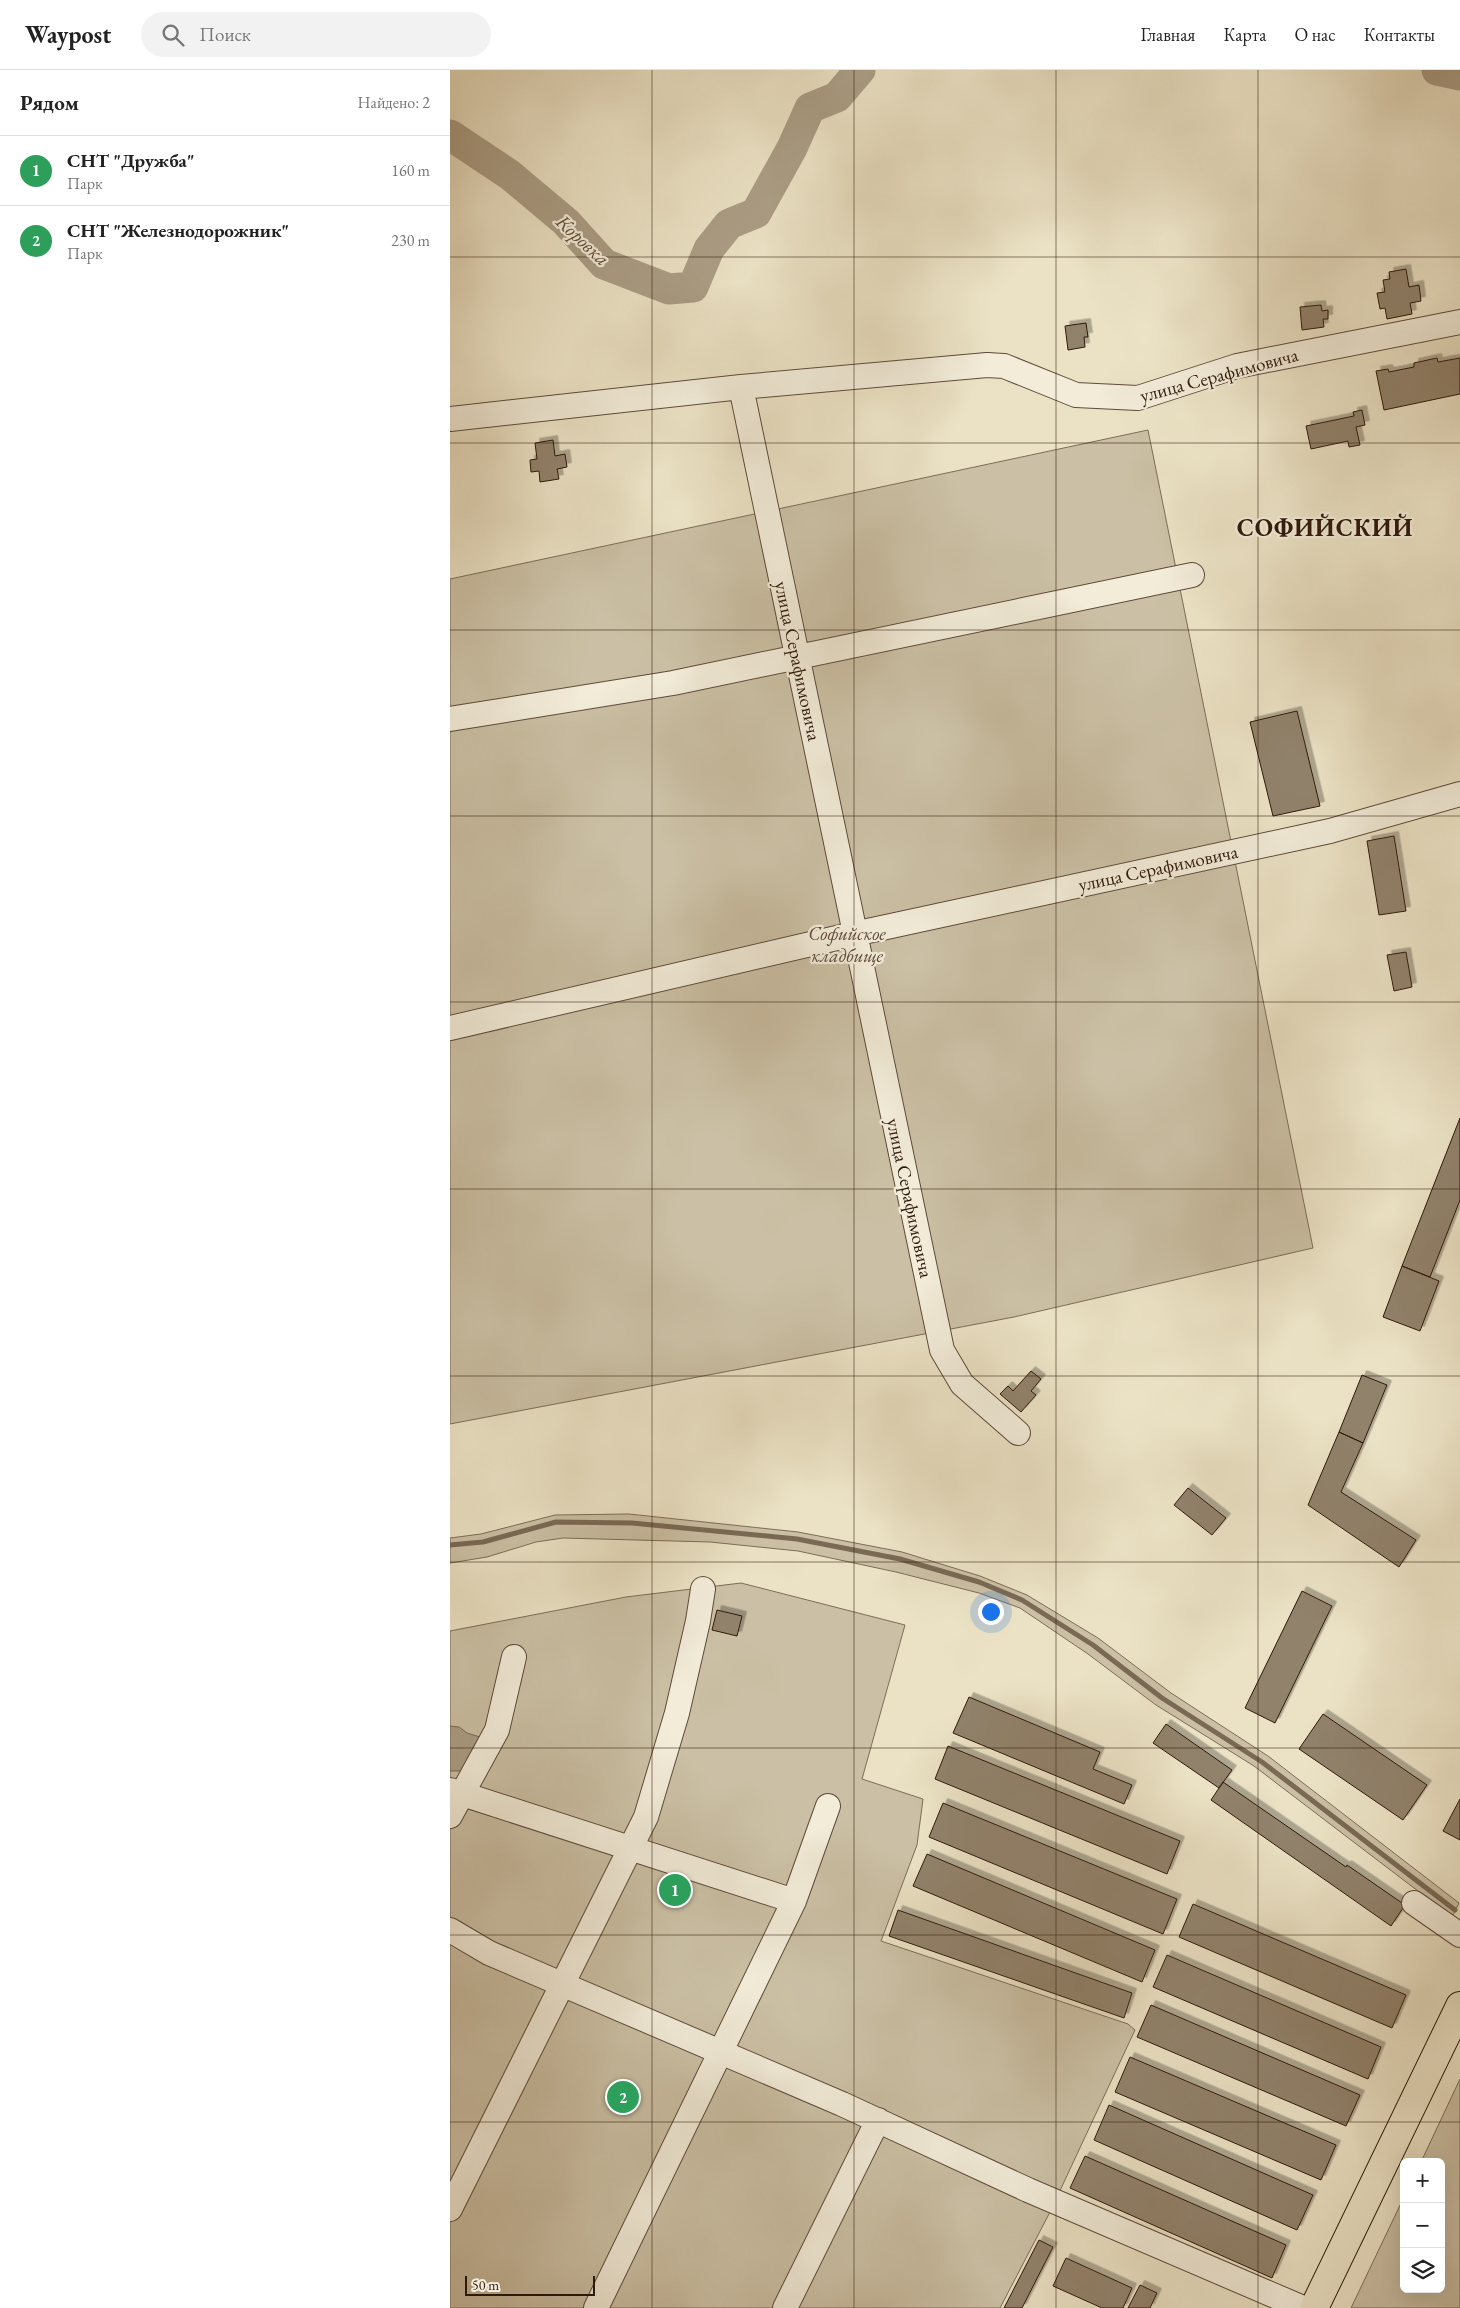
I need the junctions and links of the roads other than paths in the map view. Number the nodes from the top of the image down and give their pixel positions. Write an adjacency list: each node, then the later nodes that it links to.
1 (1460, 322): 2 (street, улица Серафимовича)
2 (741, 388): 3 (street, улица Серафимовича); 5 (street, улица Серафимовича)
3 (450, 419)
4 (1192, 575): 5 (street)
5 (797, 657): 6 (street); 8 (street, улица Серафимовича)
6 (450, 719)
7 (1460, 794): 8 (street, улица Серафимовича)
8 (854, 934): 9 (street, улица Серафимовича); 10 (street, улица Серафимовича)
9 (450, 1028)
10 (1018, 1433)
11 (702, 1589): 16 (street)
12 (514, 1657): 13 (street)
13 (456, 1792): 15 (street); 16 (street)
14 (828, 1806): 17 (street)
15 (450, 1816)
16 (630, 1848): 17 (street); 21 (street)
17 (794, 1901): 23 (street)
18 (1414, 1903): 20 (street)
19 (450, 1930): 21 (street)
20 (1460, 1934)
21 (561, 1984): 23 (street); 25 (street)
22 (1460, 2006): 29 (main road)
23 (720, 2053): 24 (street); 26 (street)
24 (878, 2120): 27 (street); 28 (street)
25 (450, 2209)
26 (596, 2308)
27 (785, 2308)
28 (1304, 2308)
29 (1314, 2308)

